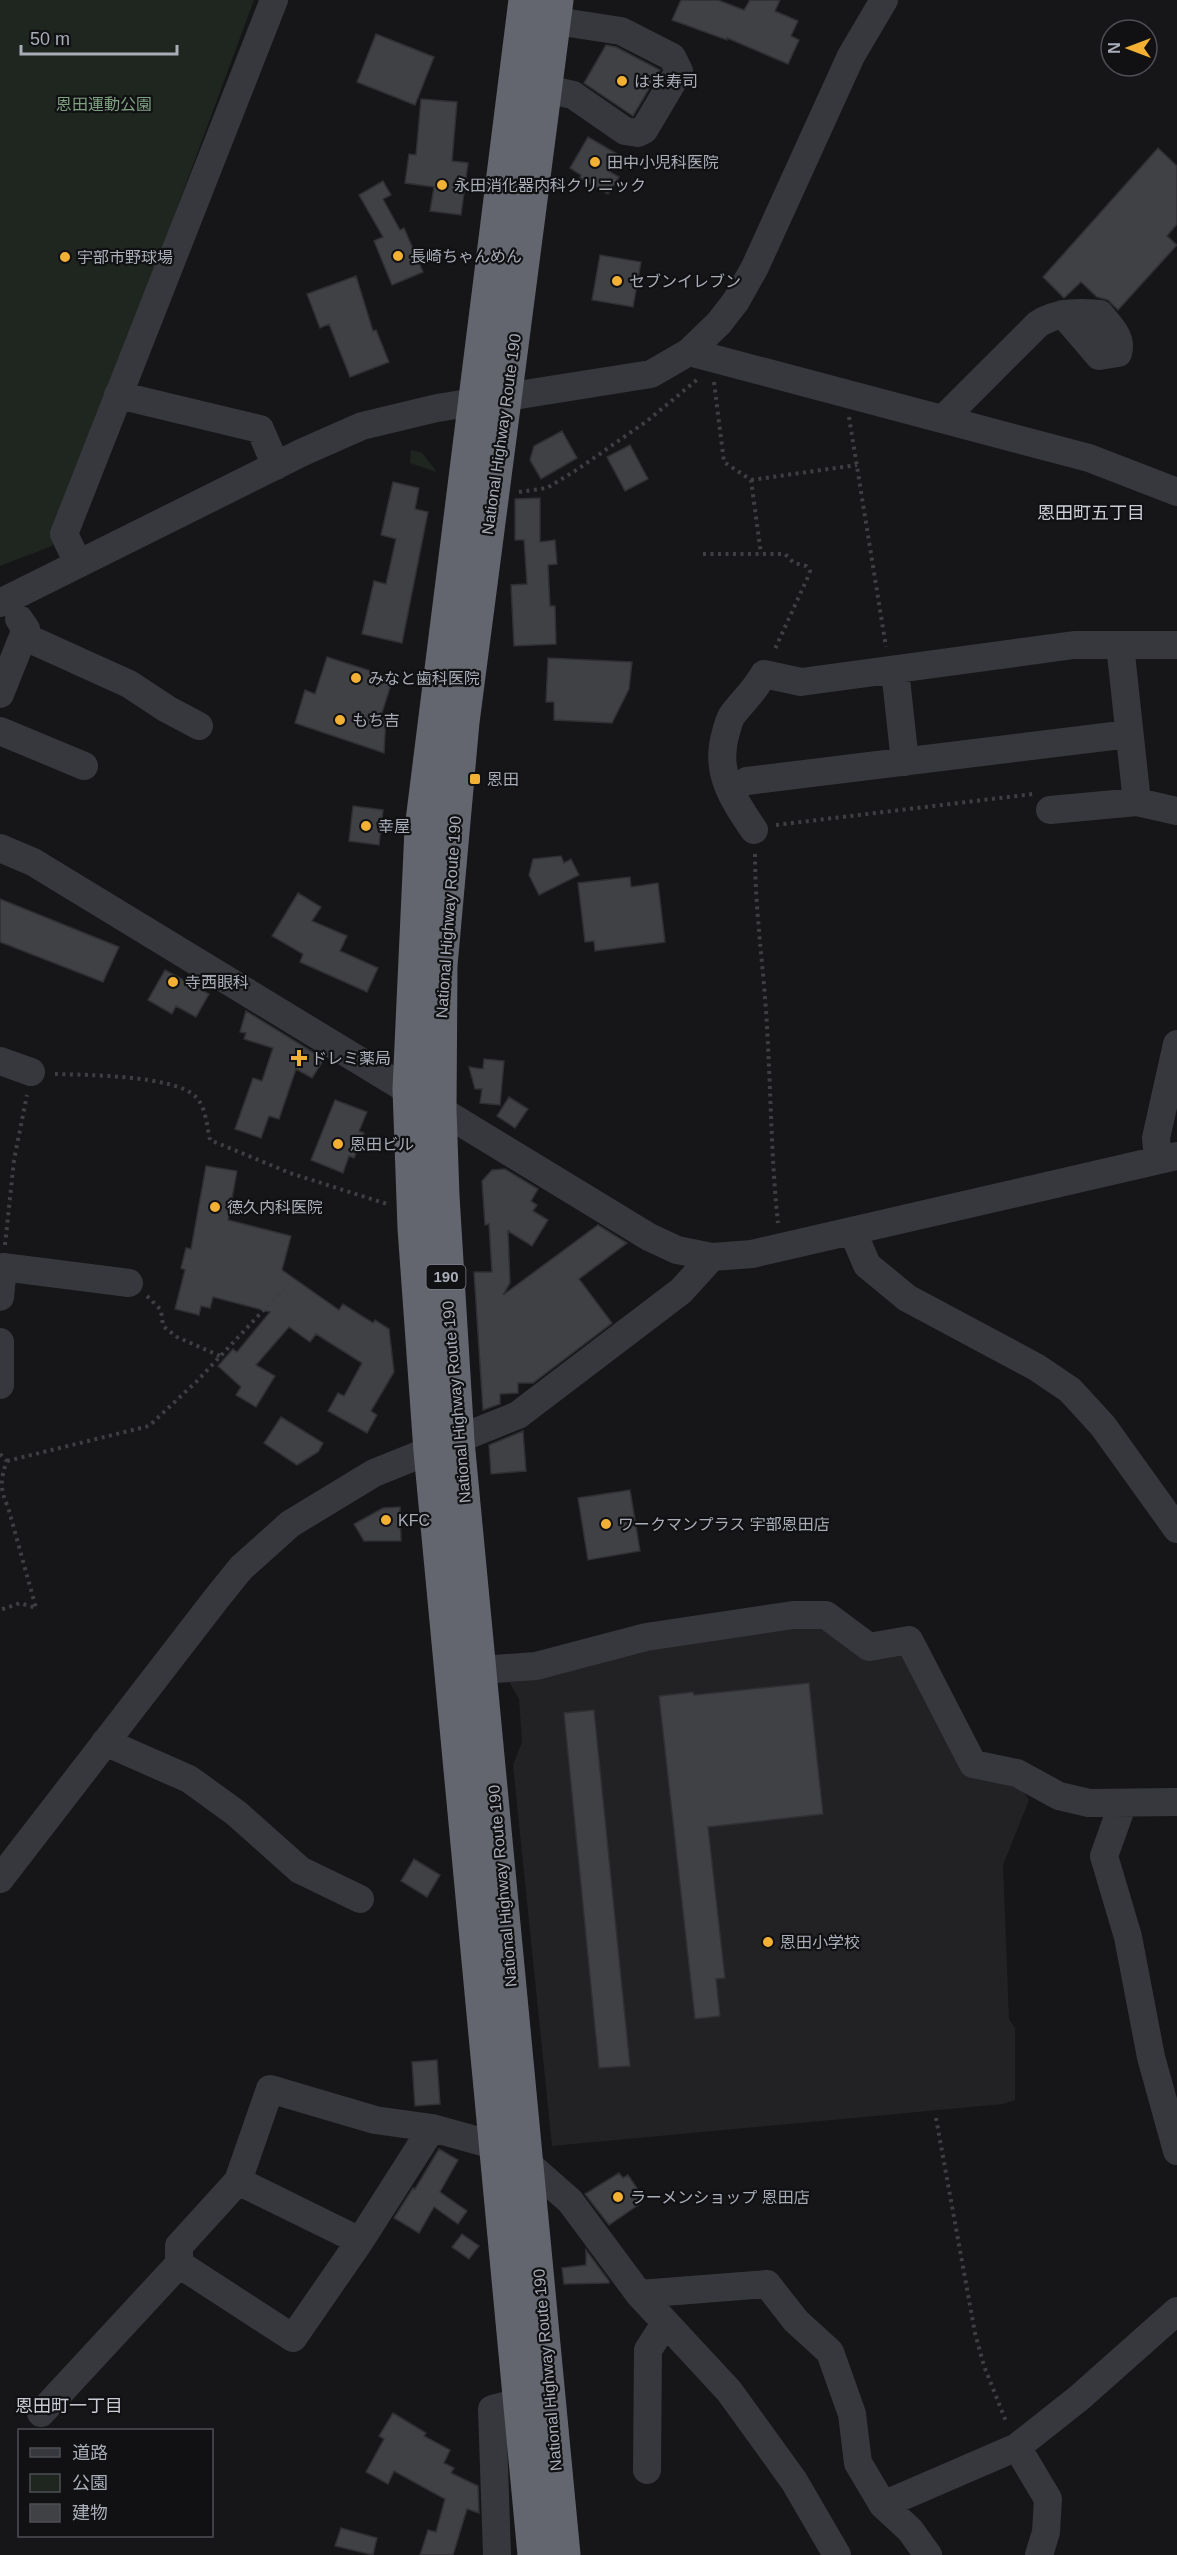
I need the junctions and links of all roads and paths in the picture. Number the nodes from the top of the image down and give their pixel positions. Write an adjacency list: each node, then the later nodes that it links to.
1 (274, 0): 9 (street)
2 (525, 0): 4 (street); 11 (highway, National Highway Route 190 / 190)
3 (884, 0): 7 (street)
4 (556, 7): 5 (highway, National Highway Route 190 / 190); 5 (street)
5 (546, 89): 10 (highway, National Highway Route 190 / 190)
6 (1063, 314): 12 (street)
7 (700, 355): 8 (street); 10 (street); 15 (path); 17 (path)
8 (846, 393): 12 (street); 13 (path)
9 (118, 395): 14 (street); 20 (street)
10 (506, 396): 11 (street); 17 (highway, National Highway Route 190 / 190)
11 (473, 402): 14 (street); 42 (highway, National Highway Route 190 / 190)
12 (943, 419): 16 (street)
13 (857, 465): 15 (path); 25 (path)
14 (276, 466): 20 (street)
15 (751, 480): 19 (path)
16 (1177, 492)
17 (493, 494): 43 (highway, National Highway Route 190 / 190)
18 (703, 554): 19 (path)
19 (761, 554): 26 (path)
20 (78, 563): 21 (street)
21 (3, 601): 22 (street)
22 (23, 636): 27 (street); 28 (street)
23 (1120, 645): 24 (street); 25 (street); 30 (street)
24 (1177, 645)
25 (893, 671): 26 (street); 31 (street)
26 (764, 674): 37 (street)
27 (0, 694)
28 (199, 726)
29 (0, 731): 32 (street)
30 (1129, 734): 31 (street); 35 (street)
31 (905, 762): 33 (street)
32 (84, 766)
33 (747, 781)
34 (1046, 802): 35 (street); 37 (path)
35 (1137, 802): 36 (street)
36 (1177, 811)
37 (754, 830): 47 (path)
38 (0, 848): 42 (street)
39 (1177, 1044): 44 (street)
40 (0, 1060): 41 (street)
41 (31, 1072): 45 (path); 49 (path)
42 (409, 1089): 43 (street); 56 (highway, National Highway Route 190 / 190)
43 (440, 1110): 48 (street); 56 (highway, National Highway Route 190 / 190)
44 (1167, 1158): 46 (street)
45 (394, 1206)
46 (853, 1232): 47 (street); 60 (street)
47 (781, 1248): 48 (street)
48 (712, 1257): 56 (street)
49 (3, 1267): 50 (street); 52 (street)
50 (129, 1282): 54 (path)
51 (289, 1282): 54 (path)
52 (0, 1297)
53 (0, 1342): 55 (street)
54 (220, 1356): 58 (path)
55 (0, 1385)
56 (444, 1446): 62 (highway, National Highway Route 190 / 190); 63 (street); 70 (highway, National Highway Route 190 / 190)
57 (0, 1454): 58 (path)
58 (7, 1461): 59 (path)
59 (1, 1492): 61 (path)
60 (1177, 1529)
61 (0, 1610)
62 (481, 1670): 65 (street); 72 (highway, National Highway Route 190 / 190)
63 (105, 1742): 66 (street); 67 (street)
64 (1177, 1802): 65 (street)
65 (1123, 1803): 71 (street)
66 (0, 1880)
67 (360, 1899)
68 (936, 2118): 81 (path)
69 (432, 2128): 70 (street); 73 (street); 74 (street)
70 (497, 2146): 72 (street); 79 (highway, National Highway Route 190 / 190)
71 (1177, 2151)
72 (528, 2164): 76 (street); 86 (highway, National Highway Route 190 / 190)
73 (238, 2181): 74 (street); 75 (street)
74 (360, 2241): 75 (street)
75 (179, 2264): 80 (street)
76 (639, 2294): 78 (street); 83 (street)
77 (1177, 2311): 81 (street)
78 (664, 2325): 82 (street); 87 (street)
79 (520, 2402): 84 (street); 85 (highway, National Highway Route 190 / 190)
80 (41, 2414)
81 (1017, 2447): 83 (street); 89 (street)
82 (647, 2470)
83 (883, 2505): 88 (street)
84 (497, 2555)
85 (534, 2555)
86 (564, 2555)
87 (837, 2555)
88 (928, 2555)
89 (1039, 2555)

